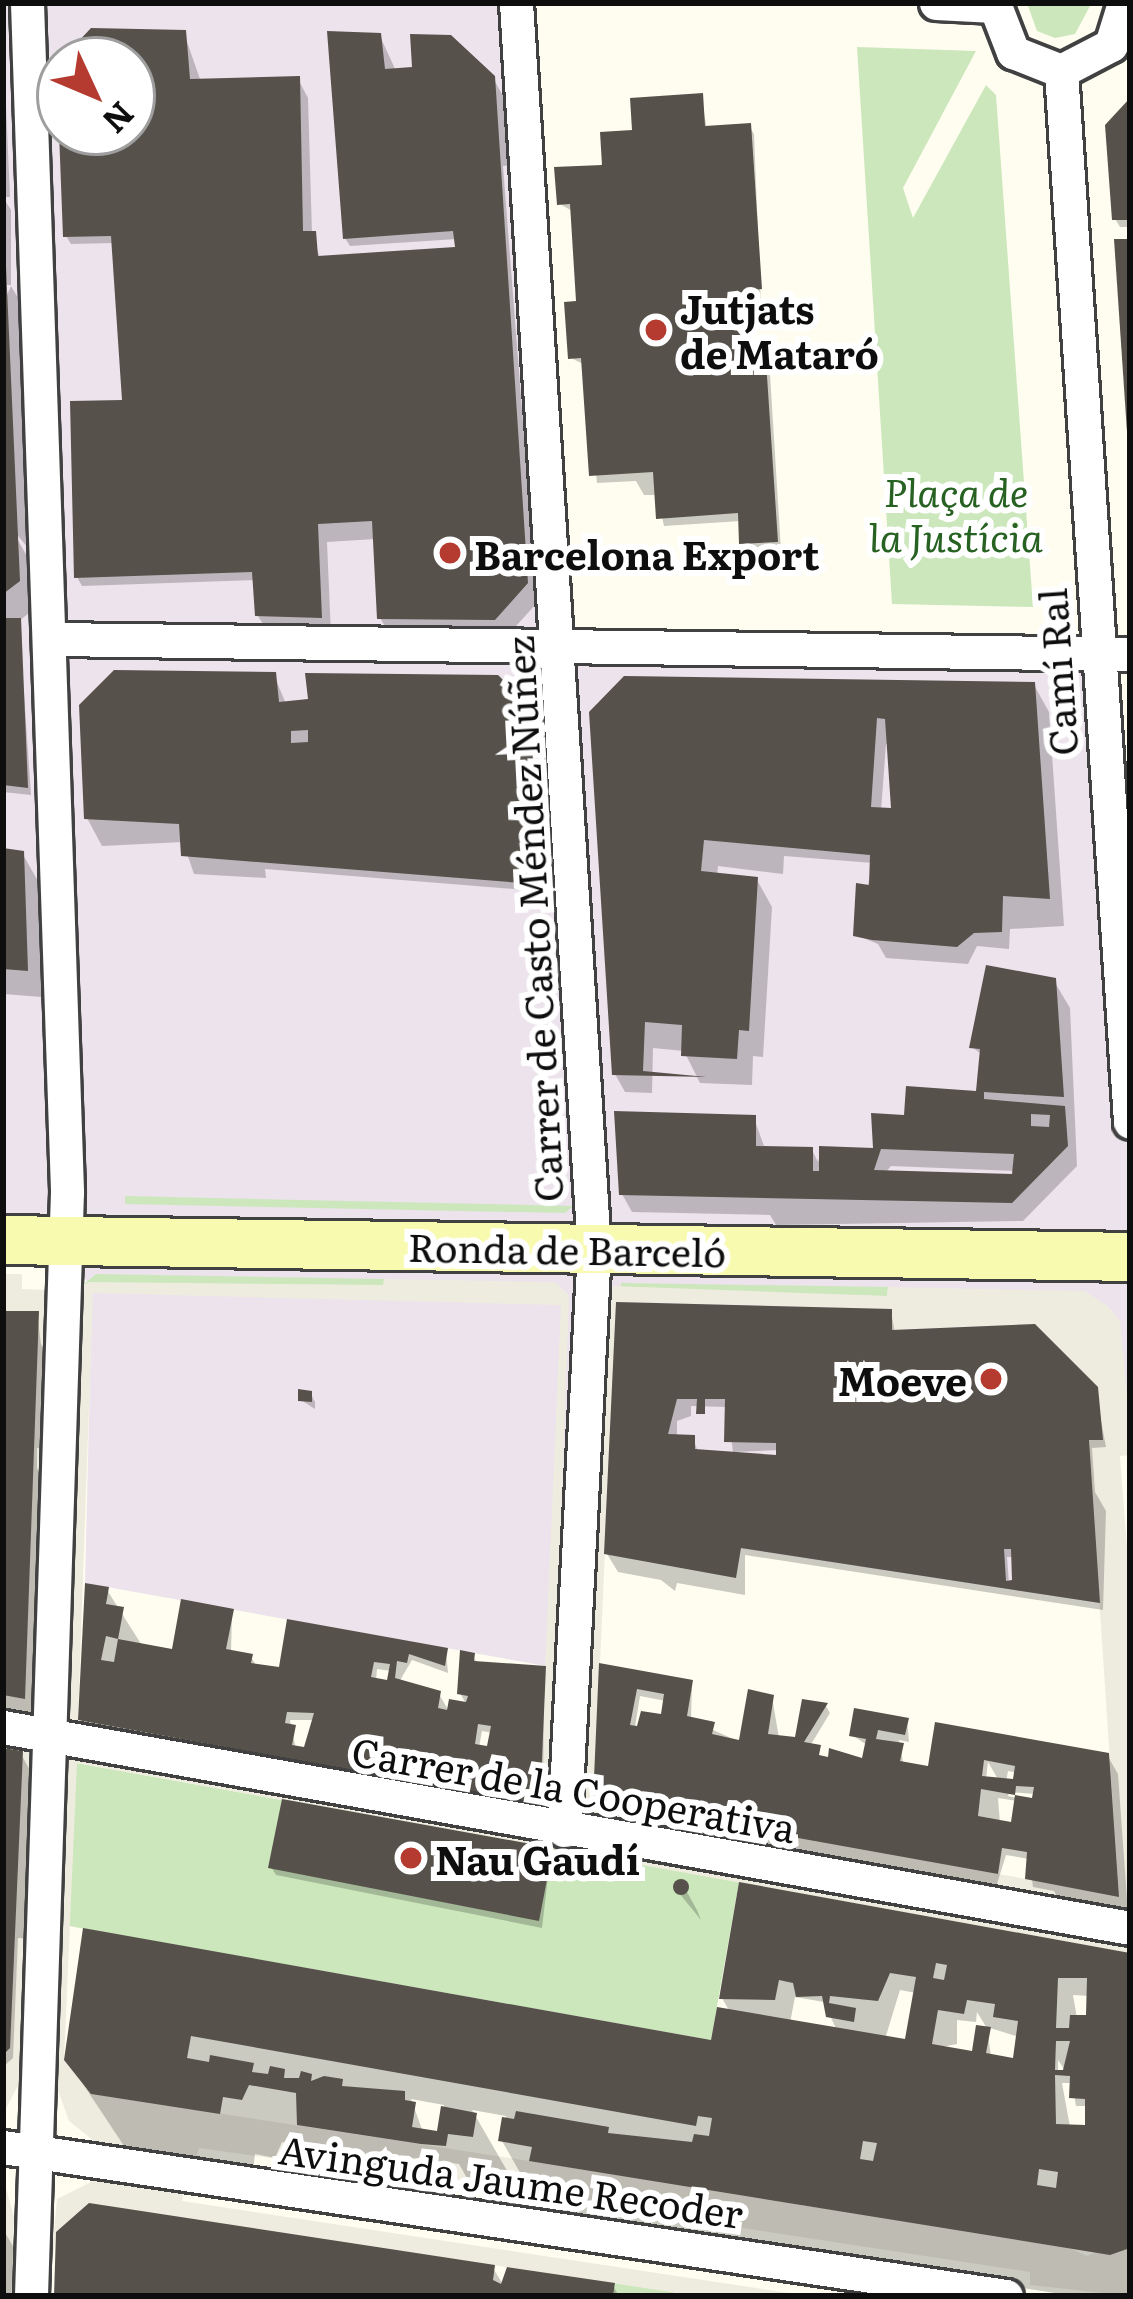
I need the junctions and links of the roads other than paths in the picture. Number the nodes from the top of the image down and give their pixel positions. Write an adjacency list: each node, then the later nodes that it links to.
1 (27, 3): 7 (street)
2 (516, 3): 8 (street, Carrer de Casto Méndez Núñez)
3 (936, 3): 4 (street)
4 (994, 4): 6 (street)
5 (1126, 8): 6 (street)
6 (1061, 71): 9 (street, Camí Ral)
7 (54, 639): 8 (street); 13 (street)
8 (557, 648): 9 (street); 14 (street, Carrer de Casto Méndez Núñez)
9 (1096, 653): 10 (street); 11 (street, Camí Ral)
10 (1130, 654)
11 (1130, 1122)
12 (3, 1240): 13 (street, Ronda de Barceló)
13 (67, 1240): 14 (street, Ronda de Barceló); 17 (street)
14 (594, 1248): 15 (street, Ronda de Barceló); 18 (street, Carrer de Casto Méndez Núñez)
15 (1130, 1256)
16 (3, 1727): 17 (street, Carrer de la Cooperativa)
17 (46, 1734): 18 (street, Carrer de la Cooperativa); 20 (street)
18 (564, 1830): 19 (street, Carrer de la Cooperativa)
19 (1130, 1928)
20 (19, 2149): 21 (street); 22 (street, Avinguda Jaume Recoder)
21 (31, 2296)
22 (1006, 2296)

